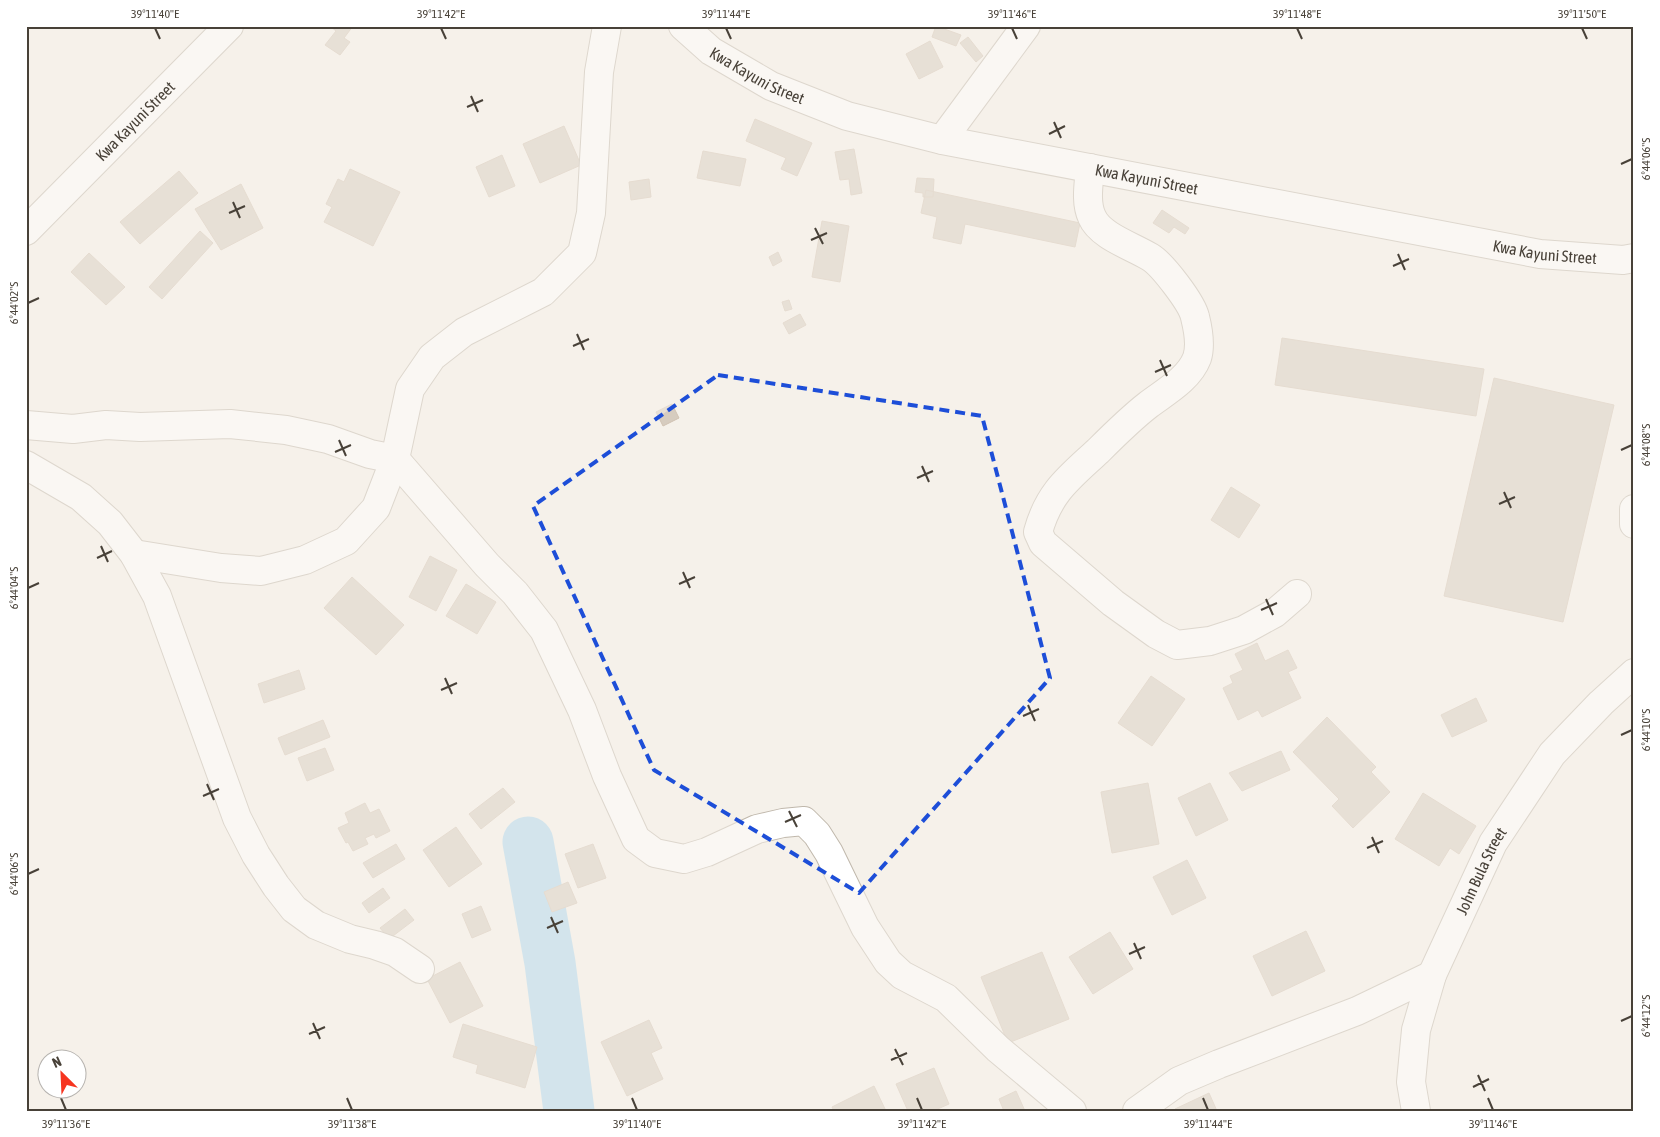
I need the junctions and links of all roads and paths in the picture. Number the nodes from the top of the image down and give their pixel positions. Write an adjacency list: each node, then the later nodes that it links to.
1 (229, 26): 7 (street, Kwa Kayuni Street)
2 (607, 26): 10 (street)
3 (683, 26): 5 (street, Kwa Kayuni Street)
4 (1026, 26): 5 (street)
5 (942, 140): 6 (street, Kwa Kayuni Street)
6 (1090, 168): 8 (street, Kwa Kayuni Street); 15 (street)
7 (32, 217)
8 (1634, 258)
9 (26, 425): 10 (street)
10 (395, 460): 14 (street); 19 (street)
11 (26, 465): 14 (street)
12 (1634, 509): 13 (street)
13 (1634, 524)
14 (134, 554): 17 (street)
15 (1297, 594)
16 (1634, 673): 18 (street, John Bula Street)
17 (420, 969)
18 (1432, 975): 20 (street); 21 (street, John Bula Street)
19 (1072, 1111)
20 (1137, 1111)
21 (1416, 1111)

